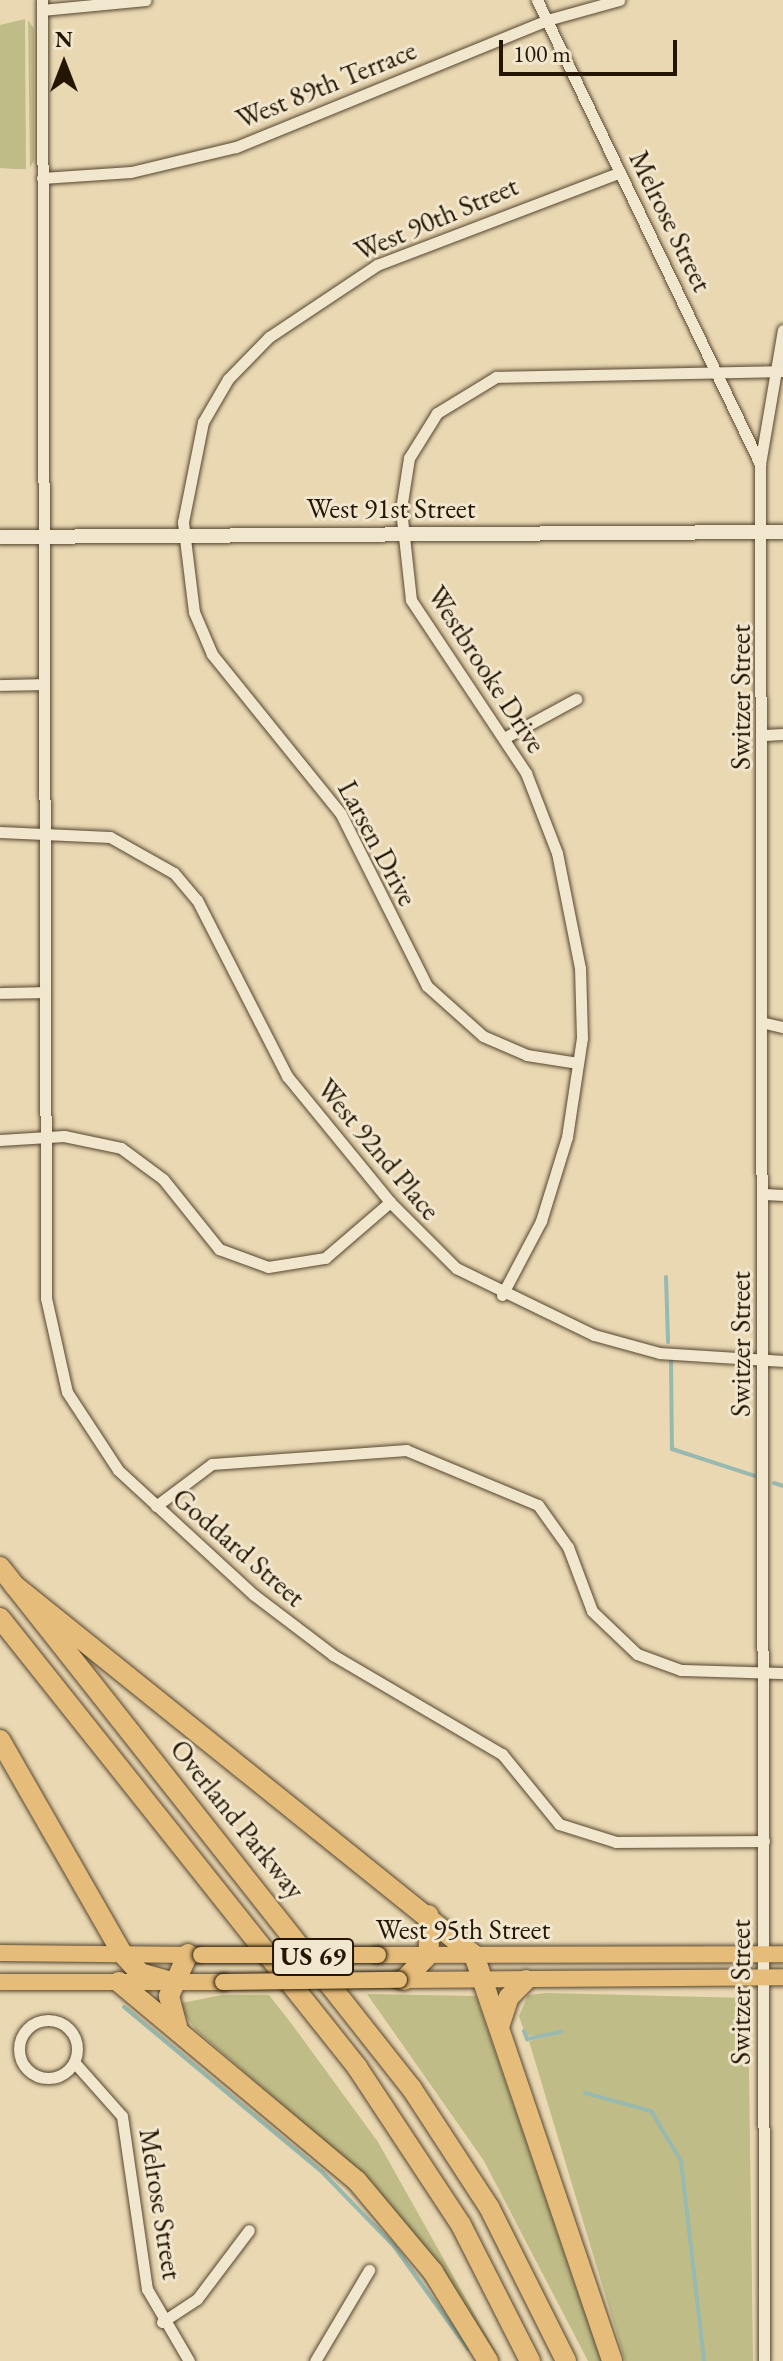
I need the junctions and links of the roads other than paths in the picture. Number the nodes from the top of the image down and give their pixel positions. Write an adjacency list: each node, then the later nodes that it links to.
1 (146, 0): 4 (street)
2 (537, 0): 5 (street, Melrose Street)
3 (619, 0): 5 (street, West 89th Terrace)
4 (42, 5): 7 (street, Goddard Street)
5 (547, 20): 6 (street, Melrose Street); 7 (street, West 89th Terrace)
6 (620, 172): 10 (street, Melrose Street); 15 (street, West 90th Street)
7 (42, 178): 17 (street, Goddard Street)
8 (783, 330): 9 (street, Switzer Street)
9 (780, 371): 10 (street, Westbrooke Drive); 11 (street, Switzer Street)
10 (717, 372): 11 (street, Melrose Street); 14 (street, Westbrooke Drive)
11 (760, 464): 12 (street, Switzer Street)
12 (762, 532): 13 (street, West 91st Street); 14 (street, West 91st Street); 22 (street, Switzer Street)
13 (783, 532)
14 (402, 534): 15 (street, West 91st Street); 23 (street, Westbrooke Drive)
15 (183, 536): 17 (street, West 91st Street); 30 (street, Larsen Drive)
16 (0, 537): 17 (street, West 91st Street)
17 (45, 537): 18 (street, Goddard Street)
18 (43, 684): 19 (street); 24 (street, Goddard Street)
19 (0, 685)
20 (576, 699): 23 (street)
21 (783, 734): 22 (street)
22 (764, 735): 28 (street, Switzer Street)
23 (506, 737): 30 (street, Westbrooke Drive)
24 (45, 831): 25 (street, West 92nd Place); 26 (street, Goddard Street); 35 (street, West 92nd Place)
25 (0, 832)
26 (44, 992): 27 (street); 31 (street, Goddard Street)
27 (0, 993)
28 (765, 1023): 29 (street); 33 (street, Switzer Street)
29 (783, 1027)
30 (578, 1063): 36 (street, Westbrooke Drive)
31 (45, 1137): 32 (street); 35 (street); 39 (street, Goddard Street)
32 (0, 1140)
33 (765, 1194): 34 (street); 37 (street, Switzer Street)
34 (783, 1195)
35 (390, 1202): 36 (street, West 92nd Place)
36 (502, 1295): 37 (street, West 92nd Place)
37 (764, 1361): 38 (street, West 92nd Place); 43 (street, Switzer Street)
38 (783, 1361)
39 (156, 1506): 43 (street); 46 (street, Goddard Street)
40 (0, 1567): 41 (highway, Overland Parkway / US 69)
41 (14, 1585): 47 (highway); 73 (highway, Overland Parkway / US 69)
42 (0, 1618): 72 (highway, US 69)
43 (764, 1672): 44 (street); 46 (street, Switzer Street)
44 (783, 1673)
45 (0, 1740): 49 (highway)
46 (764, 1841): 52 (street, Switzer Street)
47 (428, 1915): 51 (highway); 54 (highway)
48 (0, 1953): 49 (main road, West 95th Street)
49 (122, 1953): 50 (main road, West 95th Street); 62 (highway)
50 (195, 1954): 51 (main road, West 95th Street, bridge); 62 (highway)
51 (429, 1954): 54 (main road, West 95th Street); 57 (highway)
52 (763, 1954): 53 (main road, West 95th Street); 54 (main road, West 95th Street); 56 (street, Switzer Street)
53 (783, 1954)
54 (474, 1955): 58 (highway)
55 (783, 1977): 56 (main road, West 95th Street)
56 (763, 1978): 59 (main road, West 95th Street); 75 (street, Switzer Street)
57 (402, 1980): 58 (main road, West 95th Street); 62 (main road, West 95th Street, bridge)
58 (486, 1980): 59 (main road, West 95th Street); 63 (highway)
59 (526, 1980): 63 (highway)
60 (0, 1982): 61 (main road, West 95th Street)
61 (119, 1982): 62 (main road, West 95th Street); 64 (highway)
62 (172, 1982): 64 (highway)
63 (500, 2024): 74 (highway)
64 (177, 2026): 71 (highway)
65 (74, 2062): 65 (street); 68 (street, Melrose Street)
66 (249, 2230): 68 (street)
67 (369, 2270): 70 (street)
68 (162, 2322): 69 (street, Melrose Street)
69 (189, 2361)
70 (315, 2361)
71 (488, 2361)
72 (530, 2361)
73 (566, 2361)
74 (612, 2361)
75 (764, 2361)

